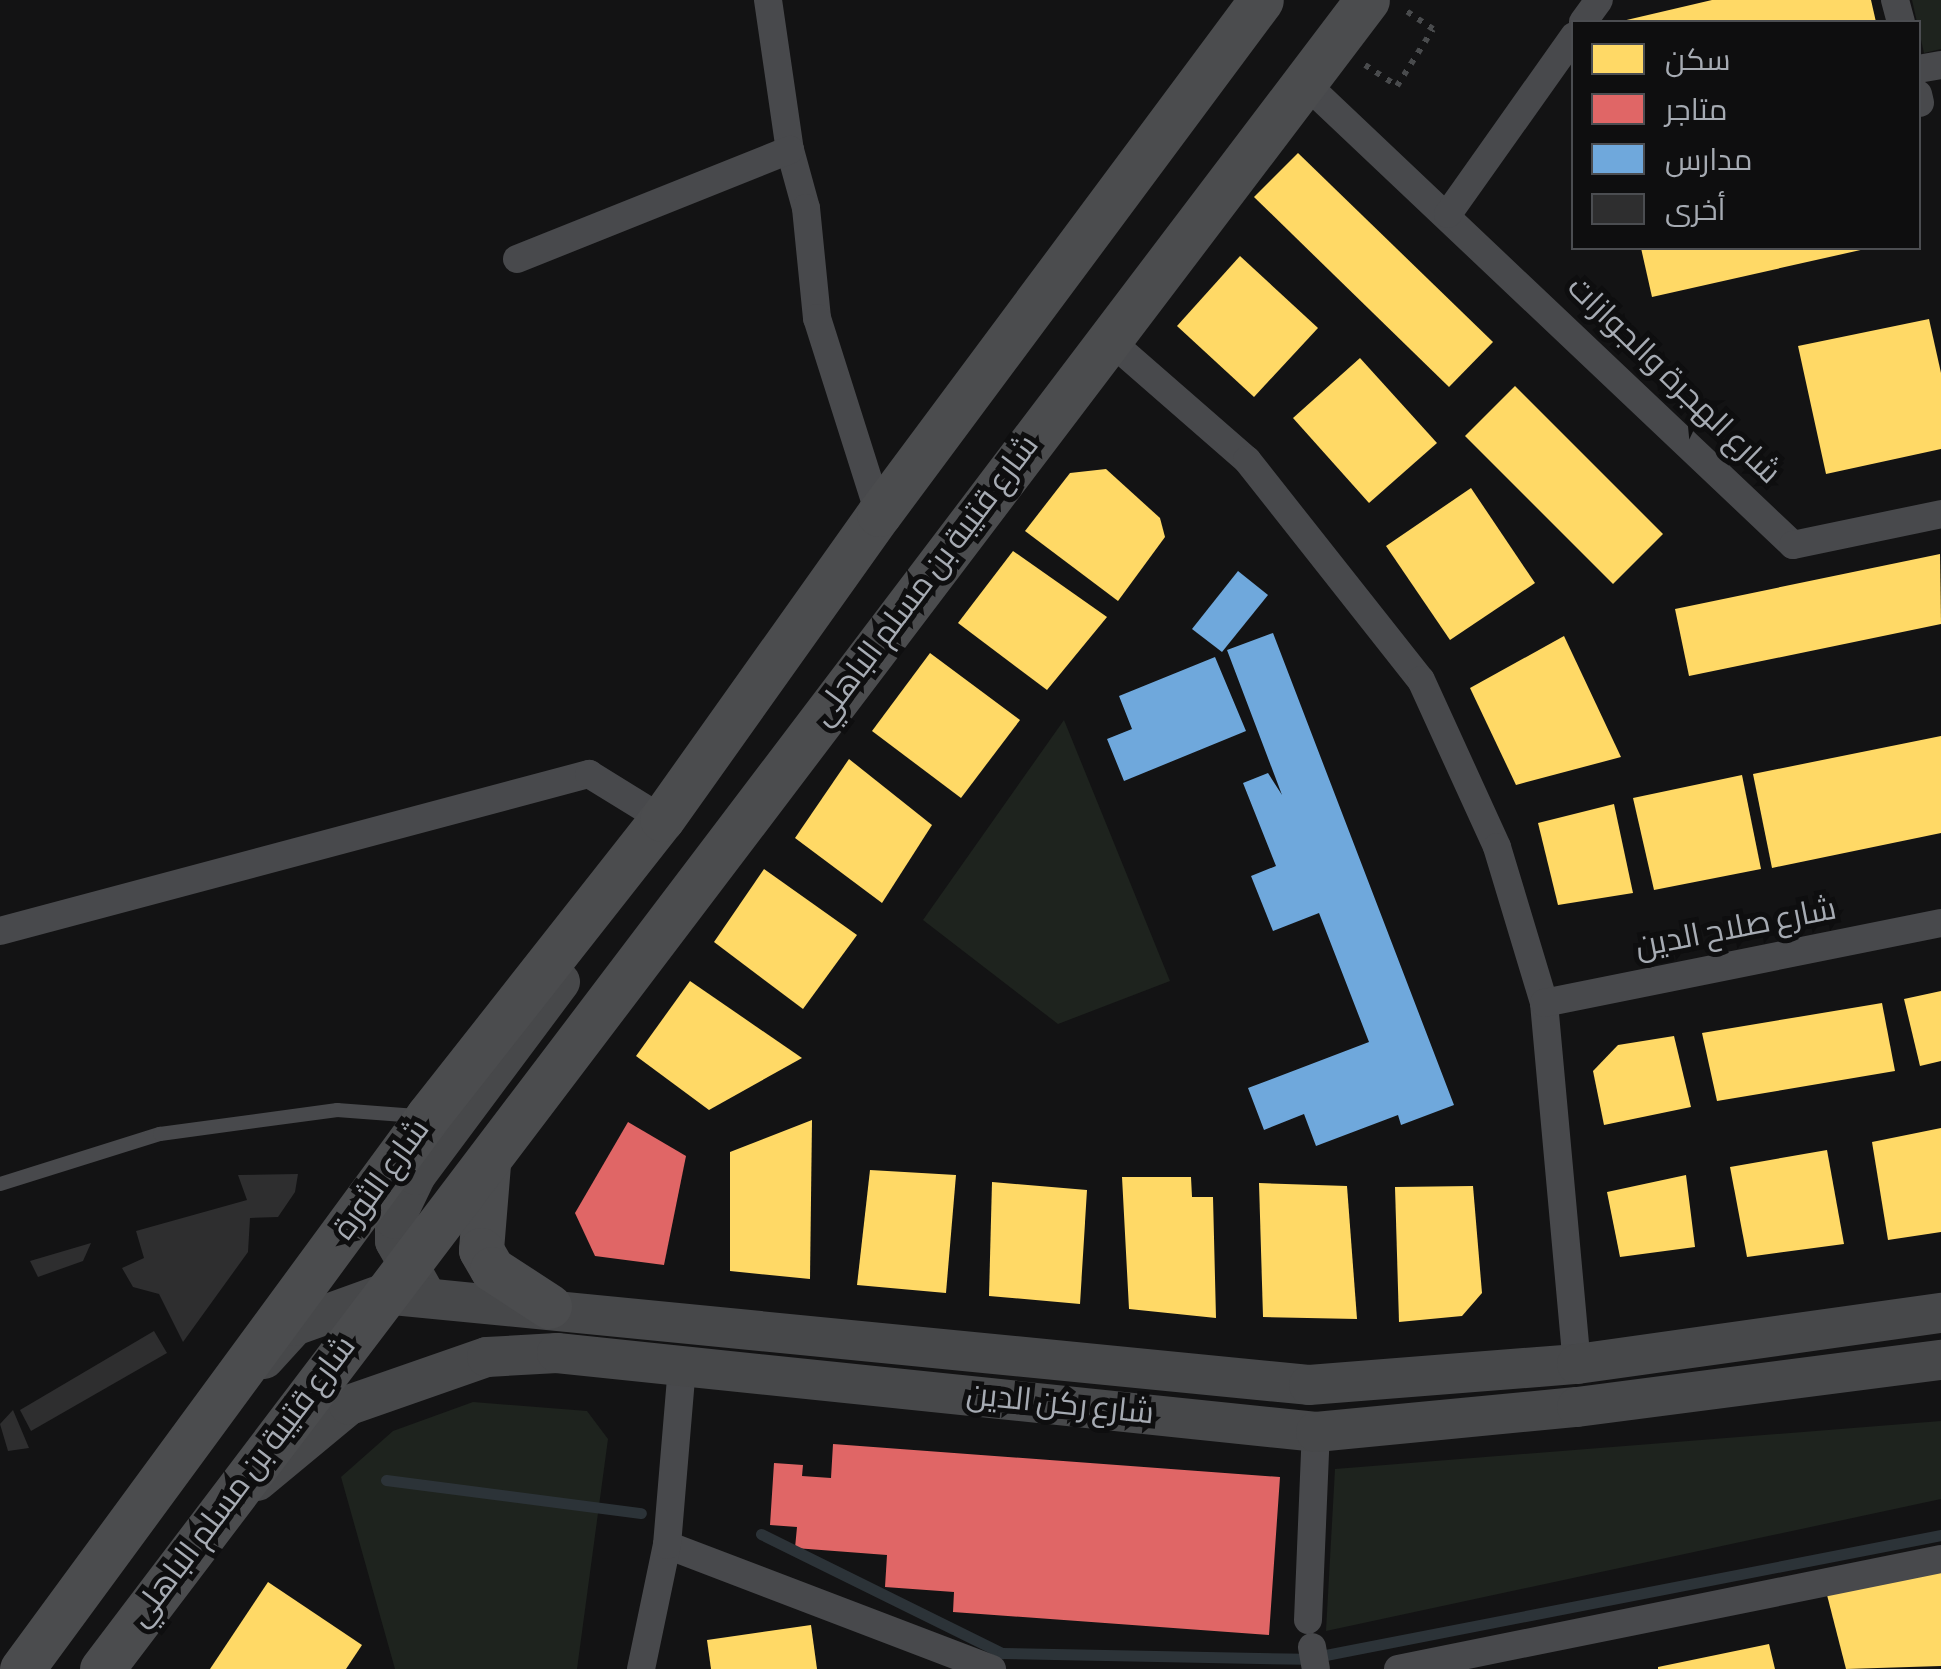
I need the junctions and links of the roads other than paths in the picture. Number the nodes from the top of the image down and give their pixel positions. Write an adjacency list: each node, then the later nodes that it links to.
1 (768, 0): 6 (street)
2 (1261, 0): 10 (main road)
3 (1367, 0): 5 (main road, شارع قتيبة بن مسلم الباهلي)
4 (1571, 40): 7 (street)
5 (1305, 84): 7 (street, شارع الهجرة والجوازات); 9 (main road, شارع قتيبة بن مسلم الباهلي)
6 (790, 150): 8 (street); 10 (street)
7 (1448, 214): 11 (street, شارع الهجرة والجوازات)
8 (517, 259)
9 (1107, 338): 16 (street); 18 (main road, شارع قتيبة بن مسلم الباهلي)
10 (878, 514): 12 (main road)
11 (1941, 514)
12 (662, 819): 14 (street); 15 (main road)
13 (1941, 923): 16 (street, شارع صلاح الدين)
14 (0, 931)
15 (564, 946): 17 (main road, شارع الثورة); 20 (main road)
16 (1544, 1003): 25 (street)
17 (428, 1116): 19 (lane); 27 (main road, شارع الثورة)
18 (488, 1164): 20 (main road); 21 (main road)
19 (0, 1184)
20 (407, 1287): 21 (main road, شارع ركن الدين); 23 (main road); 27 (main road); 29 (main road, شارع قتيبة بن مسلم الباهلي)
21 (549, 1306): 25 (main road, شارع ركن الدين)
22 (1941, 1314): 25 (main road, شارع ركن الدين)
23 (557, 1354): 26 (main road, شارع ركن الدين); 29 (main road, شارع ركن الدين)
24 (1941, 1360): 28 (main road, شارع ركن الدين)
25 (1577, 1364)
26 (682, 1365): 28 (main road, شارع ركن الدين); 30 (street)
27 (207, 1421): 33 (main road, شارع قتيبة بن مسلم الباهلي)
28 (1316, 1432): 32 (street)
29 (223, 1509): 34 (main road, شارع قتيبة بن مسلم الباهلي)
30 (668, 1540): 35 (street); 36 (street)
31 (1941, 1559): 37 (street)
32 (1312, 1645)
33 (22, 1669)
34 (102, 1669)
35 (641, 1669)
36 (992, 1669)
37 (1398, 1669)

